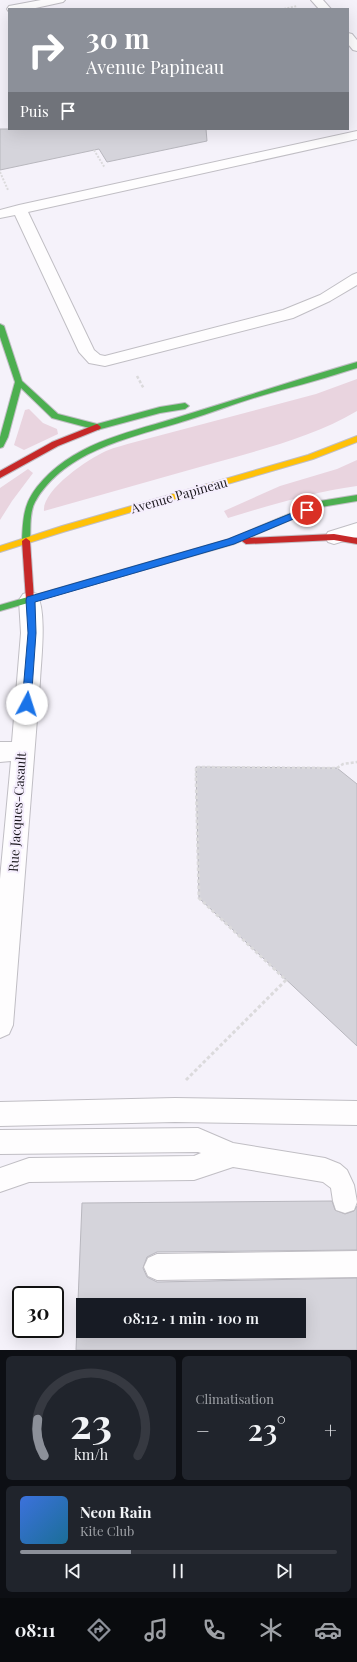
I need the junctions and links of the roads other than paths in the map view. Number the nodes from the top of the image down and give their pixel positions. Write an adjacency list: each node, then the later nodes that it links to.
1 (59, 0): 3 (lane)
2 (317, 0): 4 (lane)
3 (22, 8)
4 (324, 8)
5 (349, 38): 6 (lane)
6 (357, 47)
7 (357, 135): 8 (lane)
8 (19, 209): 9 (lane); 10 (lane)
9 (0, 214)
10 (357, 278)
11 (0, 326): 13 (main road)
12 (357, 365): 14 (main road)
13 (19, 382): 15 (main road); 17 (main road)
14 (255, 395): 15 (main road); 22 (main road)
15 (97, 427): 18 (main road)
16 (357, 439): 22 (main road, Avenue Papineau)
17 (0, 445)
18 (0, 475)
19 (357, 498): 24 (main road)
20 (357, 530): 21 (lane)
21 (334, 537): 23 (main road); 24 (main road)
22 (26, 541): 25 (main road, Avenue Papineau); 26 (main road)
23 (357, 541)
24 (231, 542): 26 (main road)
25 (0, 549)
26 (30, 600): 27 (main road); 28 (street, Rue Jacques-Casault)
27 (0, 608)
28 (11, 751): 29 (street, Rue Jacques-Casault)
29 (0, 1024)
30 (357, 1113): 31 (lane)
31 (0, 1114)
32 (0, 1142): 33 (lane)
33 (233, 1155): 34 (lane); 35 (lane)
34 (0, 1180)
35 (346, 1201)
36 (357, 1264): 37 (lane)
37 (157, 1267)

